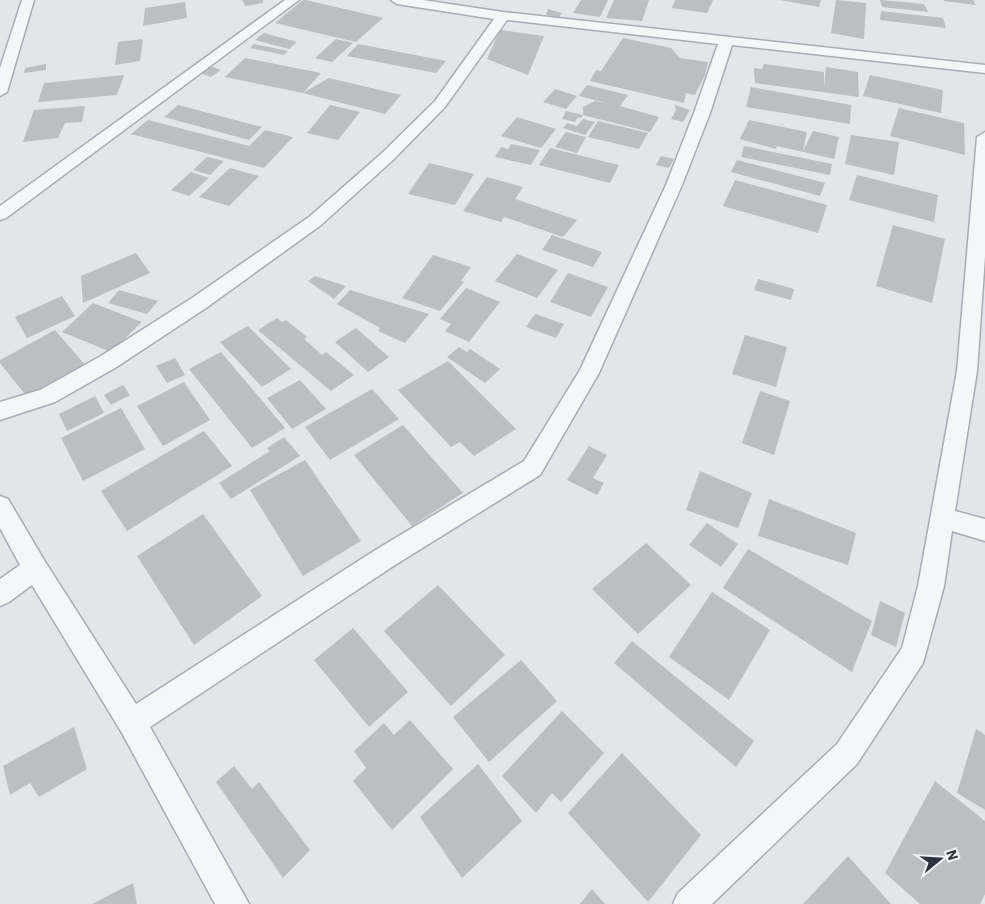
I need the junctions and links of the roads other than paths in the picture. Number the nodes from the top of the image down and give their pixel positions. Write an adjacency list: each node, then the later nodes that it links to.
1 (28, 0): 6 (street)
2 (293, 0): 10 (street)
3 (398, 0): 4 (street)
4 (503, 16): 5 (street); 12 (street)
5 (726, 41): 7 (street); 18 (street)
6 (7, 49): 8 (street)
7 (985, 69)
8 (0, 92)
9 (985, 137): 11 (street)
10 (0, 214)
11 (981, 241): 14 (street)
12 (0, 411)
13 (0, 506): 16 (street)
14 (941, 518): 15 (street); 20 (street)
15 (985, 530)
16 (35, 568): 17 (street); 18 (street)
17 (0, 594)
18 (132, 723): 19 (street)
19 (233, 904)
20 (689, 904)

